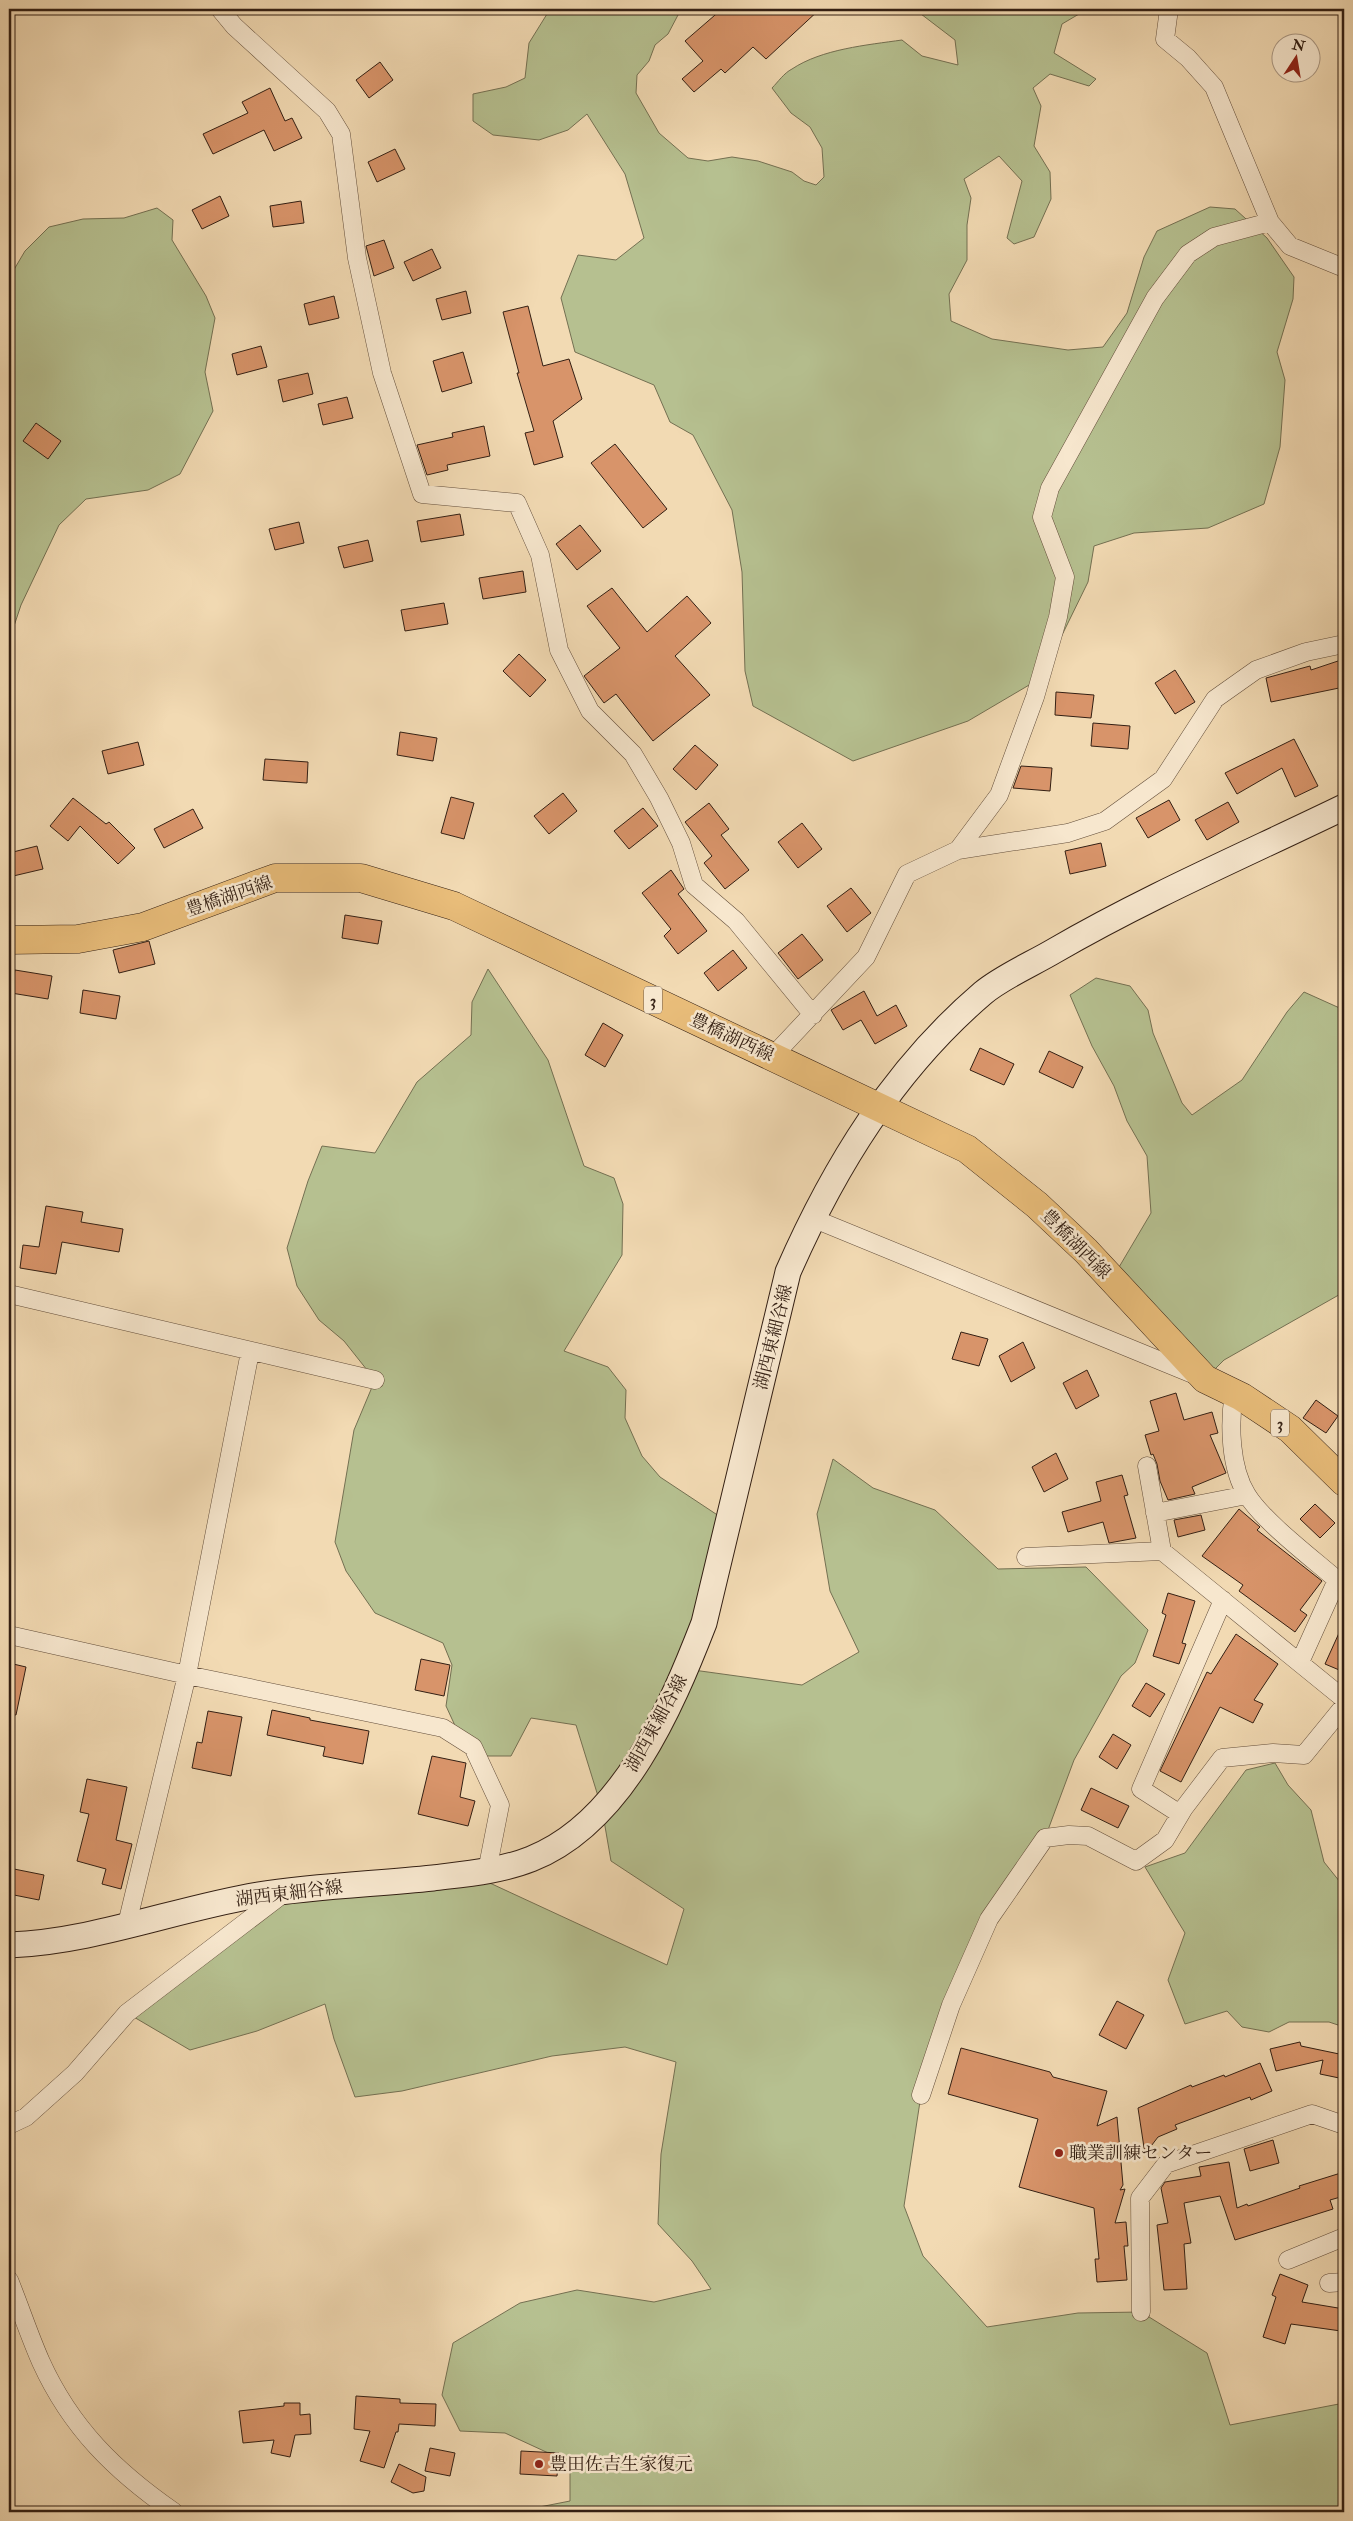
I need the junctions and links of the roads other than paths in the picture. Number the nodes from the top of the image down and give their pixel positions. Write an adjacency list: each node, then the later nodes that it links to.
1 (220, 9): 9 (street)
2 (1169, 9): 3 (street)
3 (1270, 222): 4 (street); 7 (street)
4 (1344, 268)
5 (1344, 644): 7 (street)
6 (1344, 807): 11 (main road, 湖西東細谷線)
7 (958, 850): 9 (street)
8 (9, 940): 10 (main road, 豊橋湖西線 / 3)
9 (813, 1015): 10 (street)
10 (773, 1056): 11 (main road, 豊橋湖西線 / 3)
11 (878, 1106): 12 (main road, 湖西東細谷線); 15 (main road, 豊橋湖西線 / 3)
12 (812, 1218): 15 (street); 31 (main road, 湖西東細谷線)
13 (9, 1294): 14 (street)
14 (250, 1352): 16 (street); 27 (street)
15 (1205, 1379): 17 (main road, 豊橋湖西線 / 3)
16 (375, 1380)
17 (1234, 1393): 19 (main road, 豊橋湖西線 / 3); 20 (street)
18 (1147, 1466): 21 (street)
19 (1342, 1475)
20 (1247, 1495): 21 (street); 26 (street)
21 (1155, 1513): 22 (street)
22 (1162, 1551): 23 (street); 24 (street)
23 (1026, 1557)
24 (1223, 1600): 26 (street); 30 (street)
25 (9, 1635): 27 (street)
26 (1300, 1662): 28 (street)
27 (186, 1675): 31 (street); 33 (street)
28 (1344, 1698)
29 (1344, 1706): 30 (street)
30 (1180, 1814): 35 (street)
31 (487, 1871): 32 (main road, 湖西東細谷線)
32 (286, 1891): 33 (main road, 湖西東細谷線); 36 (street)
33 (127, 1924): 34 (main road, 湖西東細谷線)
34 (9, 1945)
35 (921, 2095)
36 (9, 2125)
37 (1344, 2125): 41 (street)
38 (1344, 2237): 39 (street)
39 (1288, 2260)
40 (9, 2280): 42 (street)
41 (1141, 2312)
42 (174, 2512)

